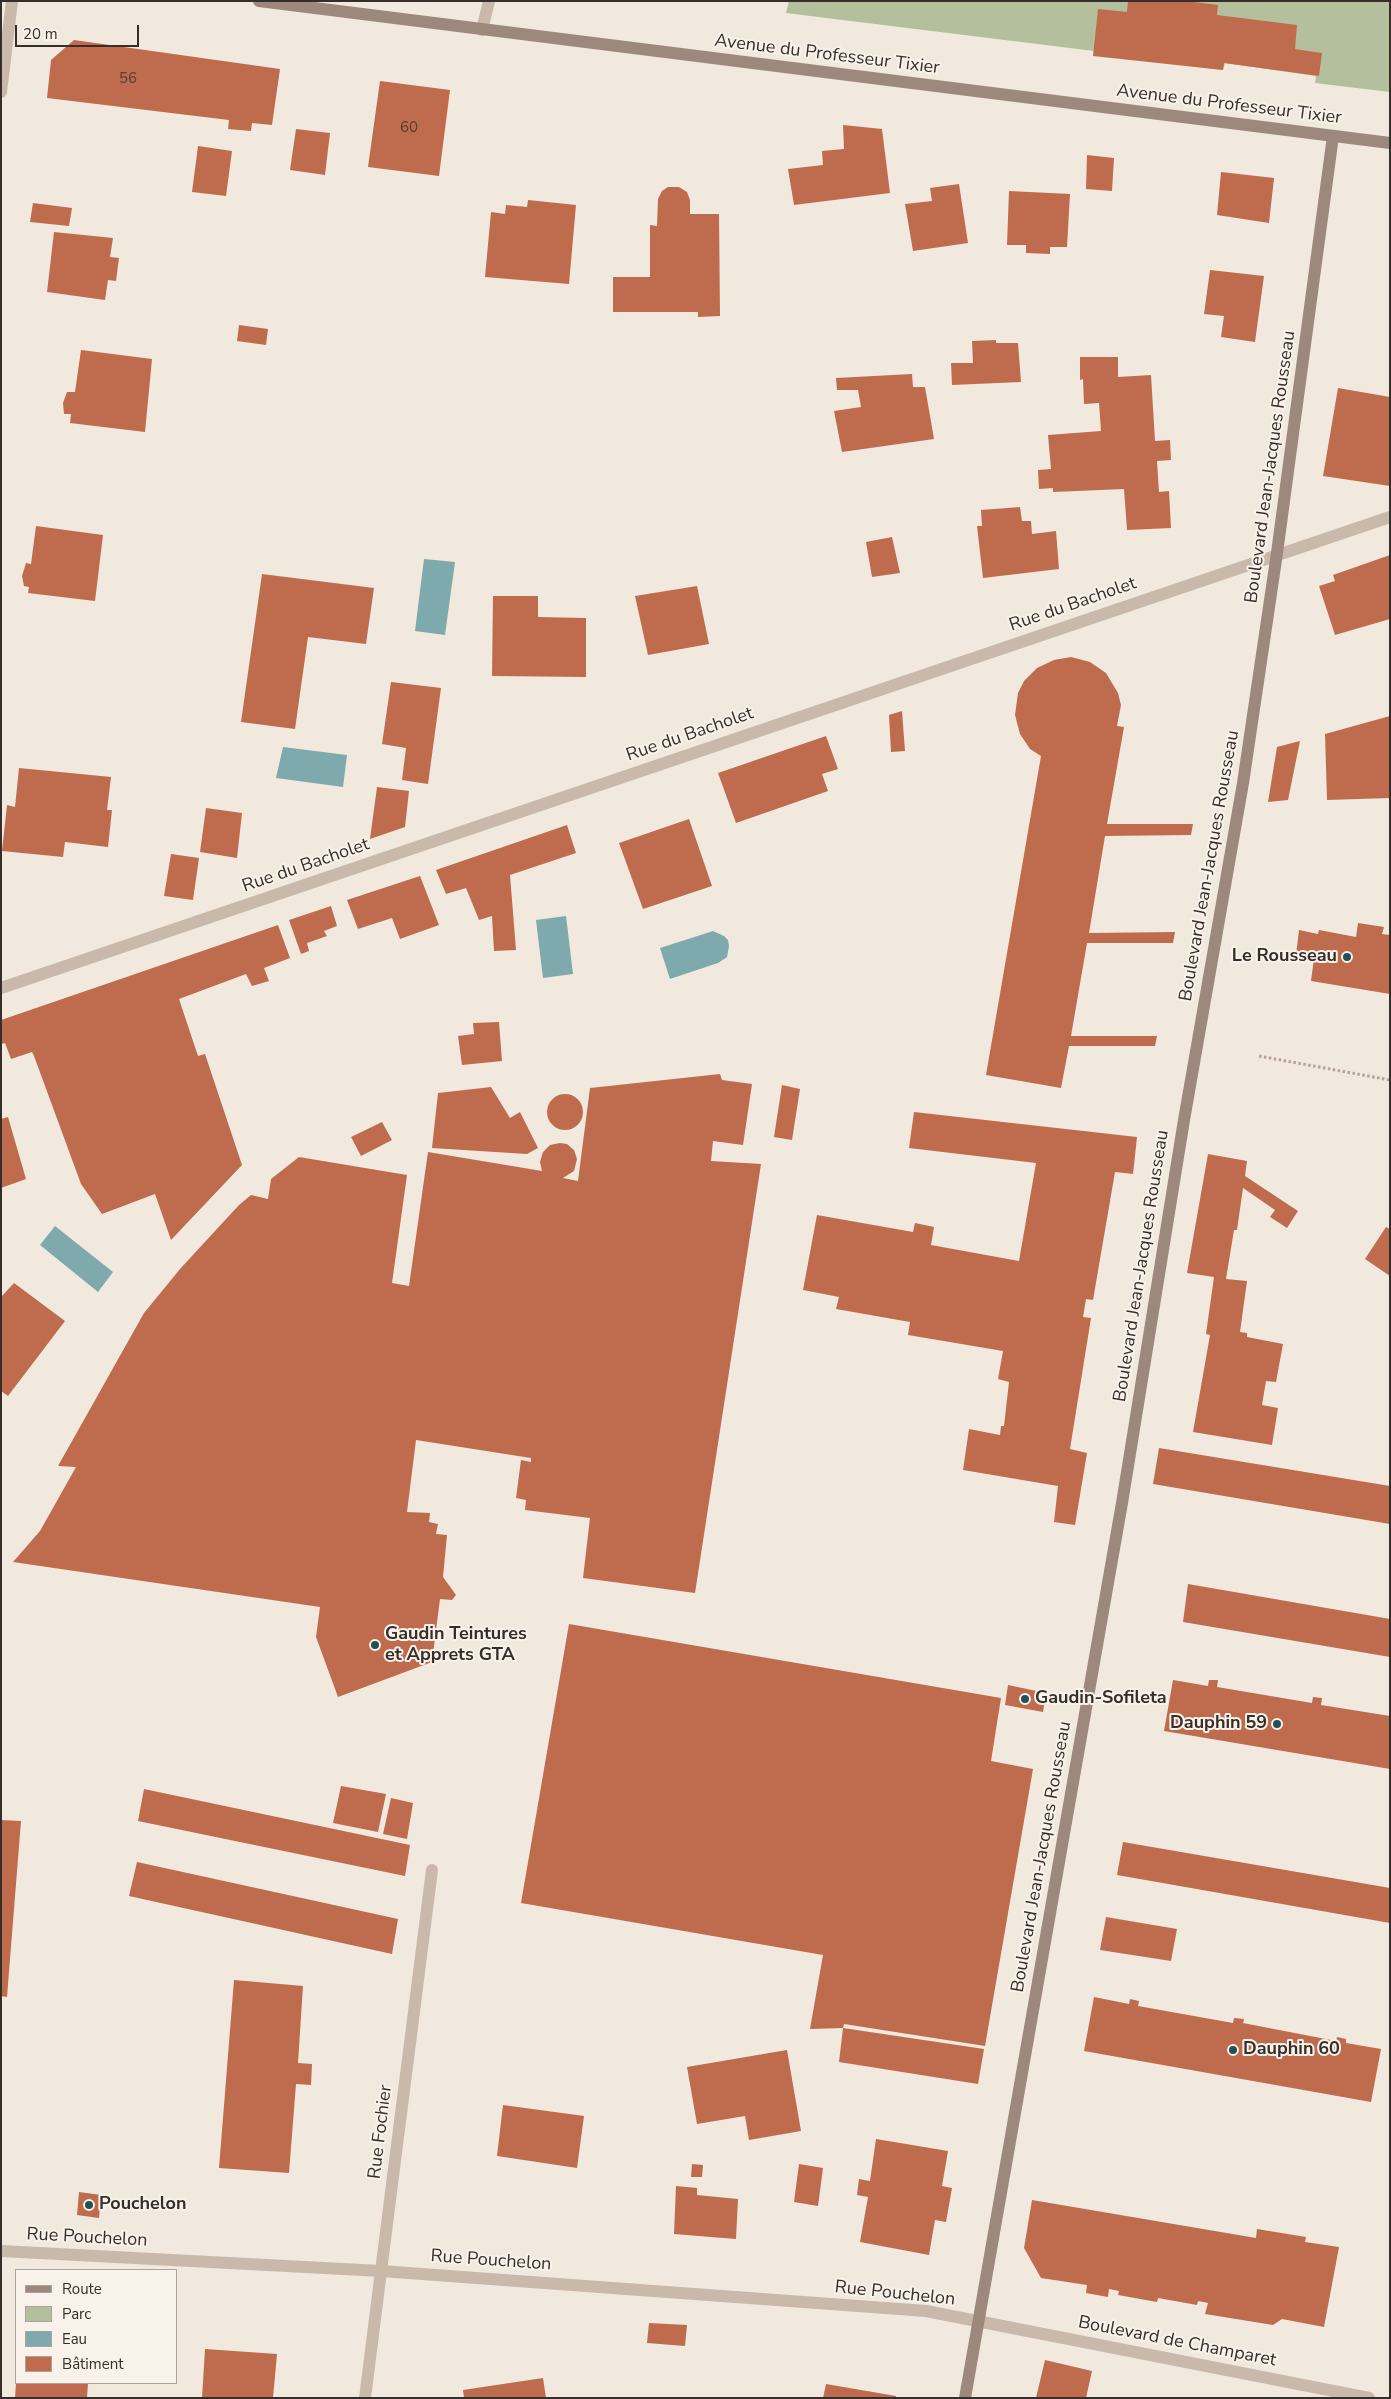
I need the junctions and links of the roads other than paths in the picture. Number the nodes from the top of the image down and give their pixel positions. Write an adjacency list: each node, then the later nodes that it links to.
1 (12, 1): 5 (street)
2 (259, 1): 4 (main road, Avenue du Professeur Tixier)
3 (489, 1): 4 (street)
4 (482, 30): 6 (main road, Avenue du Professeur Tixier)
5 (1, 92)
6 (1333, 136): 7 (main road, Avenue du Professeur Tixier); 9 (main road, Boulevard Jean-Jacques Rousseau)
7 (1390, 144)
8 (1390, 517): 9 (street, Rue du Bacholet)
9 (1277, 553): 10 (street, Rue du Bacholet); 14 (main road, Boulevard Jean-Jacques Rousseau)
10 (1, 988)
11 (432, 1870): 13 (street, Rue Fochier)
12 (1, 2251): 13 (street, Rue Pouchelon)
13 (382, 2271): 14 (street, Rue Pouchelon); 15 (street, Rue Fochier)
14 (978, 2320): 16 (main road, Boulevard Jean-Jacques Rousseau); 17 (street, Boulevard de Champaret)
15 (366, 2398)
16 (965, 2398)
17 (1369, 2398)

